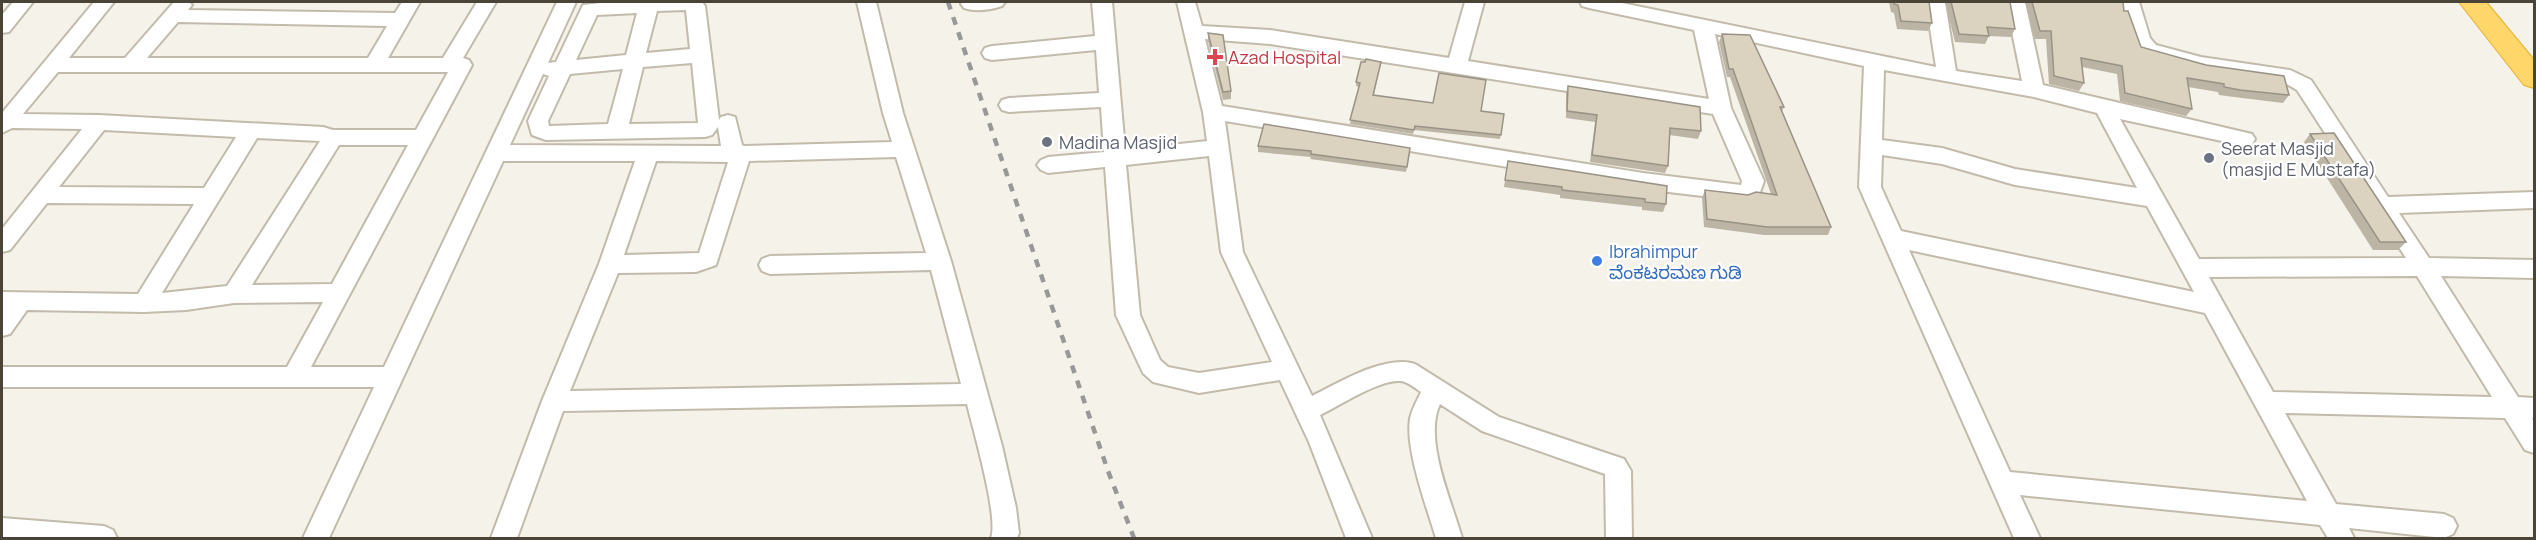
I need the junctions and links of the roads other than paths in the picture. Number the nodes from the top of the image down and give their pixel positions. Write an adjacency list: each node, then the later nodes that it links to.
1 (23, 2): 21 (street)
2 (104, 2): 28 (street)
3 (411, 2): 19 (street)
4 (486, 2): 30 (street)
5 (566, 2): 34 (street)
6 (867, 2): 53 (street)
7 (995, 2): 16 (street)
8 (1102, 2): 23 (street)
9 (1186, 2): 22 (street)
10 (1475, 2): 33 (street)
11 (1597, 2): 20 (street)
12 (1936, 2): 35 (street)
13 (2016, 2): 37 (street)
14 (2130, 2): 63 (street)
15 (2472, 2): 36 (highway)
16 (971, 4)
17 (649, 5): 25 (street); 26 (street); 32 (street)
18 (178, 9): 19 (street); 29 (street)
19 (400, 20): 31 (street)
20 (1703, 26): 27 (street); 40 (street)
21 (2, 27)
22 (1192, 32): 33 (street); 42 (street)
23 (1106, 42): 24 (street); 38 (street)
24 (992, 52)
25 (701, 55): 26 (street); 47 (street)
26 (636, 61): 32 (street); 47 (street)
27 (1874, 61): 35 (street); 51 (street)
28 (52, 65): 29 (street); 43 (street)
29 (130, 65): 31 (street)
30 (449, 65): 31 (street); 49 (street)
31 (374, 66)
32 (562, 68): 34 (street); 47 (street)
33 (1456, 68): 40 (street)
34 (535, 71): 54 (street)
35 (1947, 76): 37 (street)
36 (2535, 78)
37 (2034, 90): 41 (street)
38 (1110, 99): 39 (street); 57 (street)
39 (1009, 105)
40 (1721, 108): 42 (street)
41 (2103, 108): 50 (street); 61 (street)
42 (1213, 112): 52 (street)
43 (3, 122): 44 (street)
44 (99, 122): 46 (street); 59 (street)
45 (728, 122): 56 (street)
46 (251, 130): 48 (street); 60 (street)
47 (616, 133)
48 (333, 137): 49 (street); 73 (street)
49 (423, 138): 72 (street)
50 (2245, 139)
51 (1871, 146): 61 (street); 64 (street)
52 (1216, 148): 57 (street); 78 (street)
53 (904, 150): 56 (street); 66 (street)
54 (496, 153): 55 (street); 81 (street)
55 (648, 154): 56 (street); 67 (street)
56 (741, 154): 67 (street)
57 (1116, 158): 58 (street); 78 (street)
58 (1048, 165)
59 (42, 195): 60 (street); 65 (street)
60 (210, 196): 75 (street)
61 (2154, 199): 70 (street)
62 (2535, 200): 63 (street)
63 (2383, 205): 69 (street)
64 (1893, 238): 76 (street); 89 (street)
65 (2, 244)
66 (940, 261): 68 (street); 83 (street)
67 (610, 264): 84 (street)
68 (770, 265)
69 (2423, 267): 70 (street); 71 (street); 86 (street)
70 (2192, 268): 76 (street)
71 (2535, 269)
72 (341, 293): 73 (street); 80 (street)
73 (234, 294): 75 (street)
74 (11, 301): 75 (street); 77 (street)
75 (144, 303)
76 (2212, 305): 85 (street)
77 (2, 327)
78 (1287, 369): 87 (street)
79 (2, 377): 80 (street)
80 (294, 377): 81 (street)
81 (393, 377): 94 (street)
82 (1435, 390): 87 (street); 98 (street); 99 (street)
83 (975, 394): 84 (street); 96 (street)
84 (554, 400): 95 (street)
85 (2266, 402): 86 (street); 90 (street)
86 (2523, 408): 88 (street)
87 (1306, 410): 97 (street)
88 (2535, 443)
89 (2002, 482): 90 (street); 100 (street)
90 (2327, 513): 91 (street); 101 (street)
91 (2444, 526)
92 (2, 530): 93 (street)
93 (104, 538)
94 (316, 538)
95 (504, 538)
96 (1004, 538)
97 (1359, 538)
98 (1449, 538)
99 (1619, 538)
100 (2027, 538)
101 (2341, 538)

